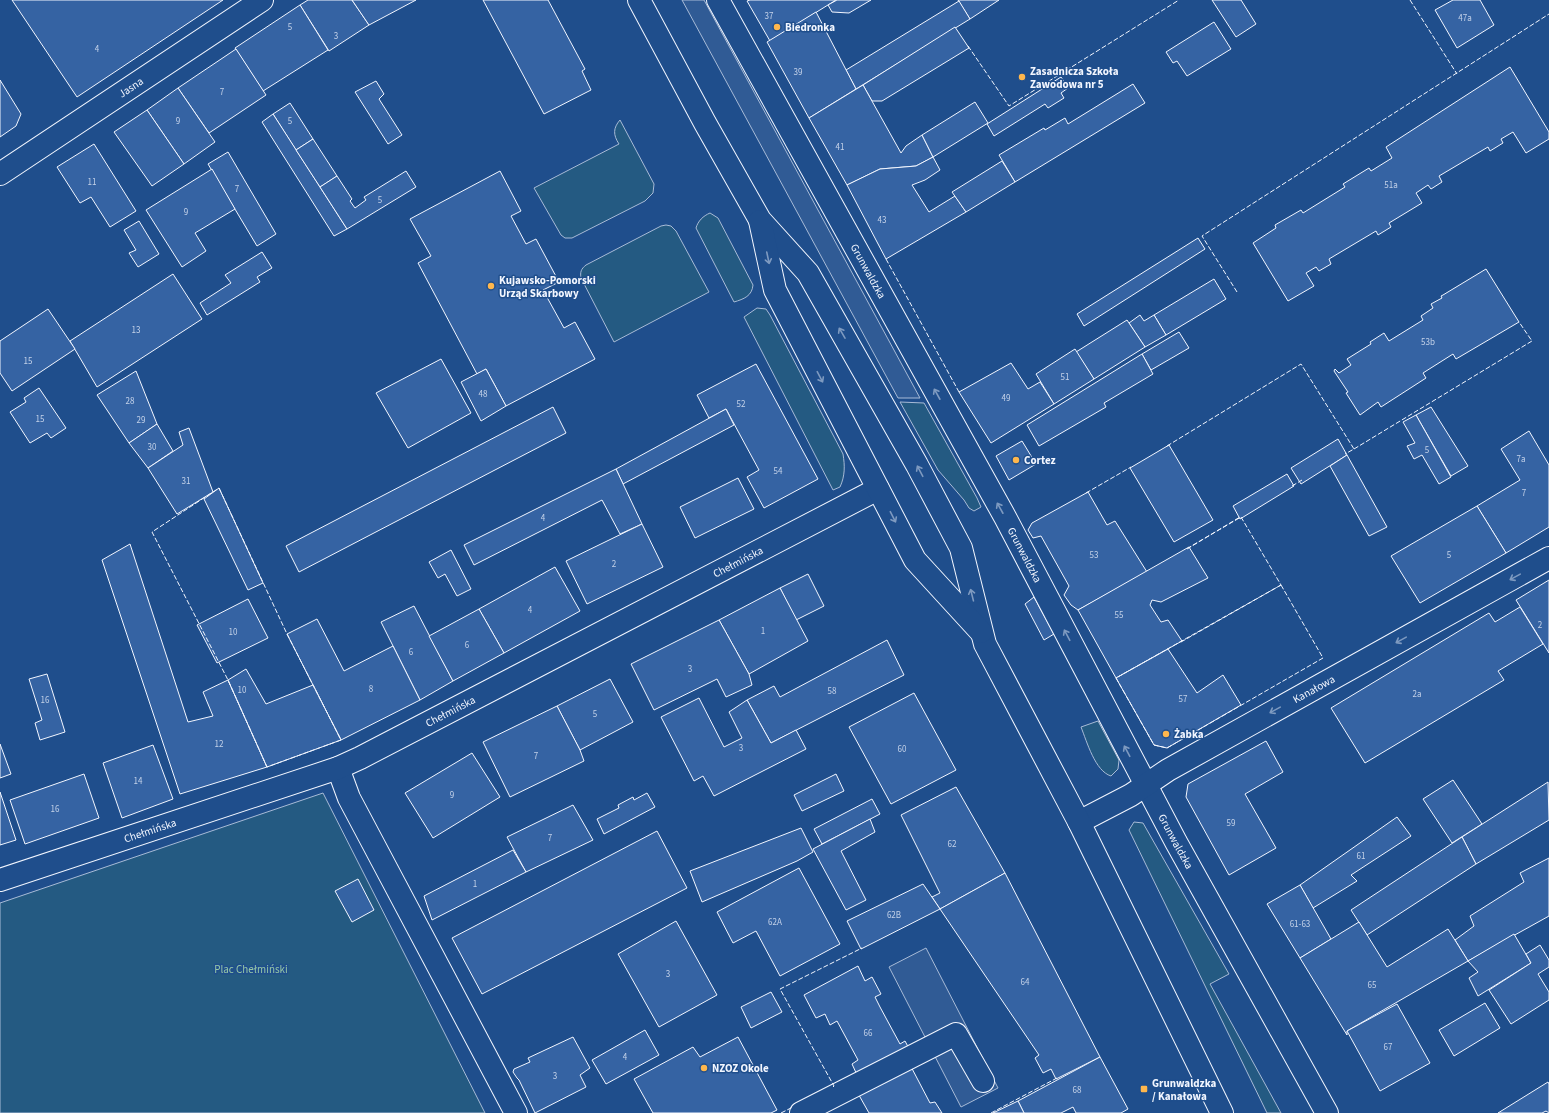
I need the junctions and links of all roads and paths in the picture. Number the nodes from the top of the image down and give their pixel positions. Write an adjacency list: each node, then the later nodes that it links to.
1 (262, 0): 4 (street, Jasna)
2 (639, 0): 5 (street)
3 (718, 0): 10 (street, Grunwaldzka, one-way to 3)
4 (0, 174)
5 (760, 220): 6 (street, one-way to 6); 8 (street, one-way to 5)
6 (878, 489): 8 (street, one-way to 8); 9 (street, Chełmińska)
7 (1549, 558): 10 (street, Kanałowa, one-way to 10)
8 (981, 633): 11 (street)
9 (338, 768): 12 (street, Chełmińska); 14 (street)
10 (1145, 785): 11 (street, Kanałowa); 17 (street, Grunwaldzka)
11 (1079, 822): 16 (street)
12 (0, 880)
13 (983, 1081): 15 (street)
14 (516, 1113)
15 (801, 1113)
16 (1222, 1113)
17 (1326, 1113)

